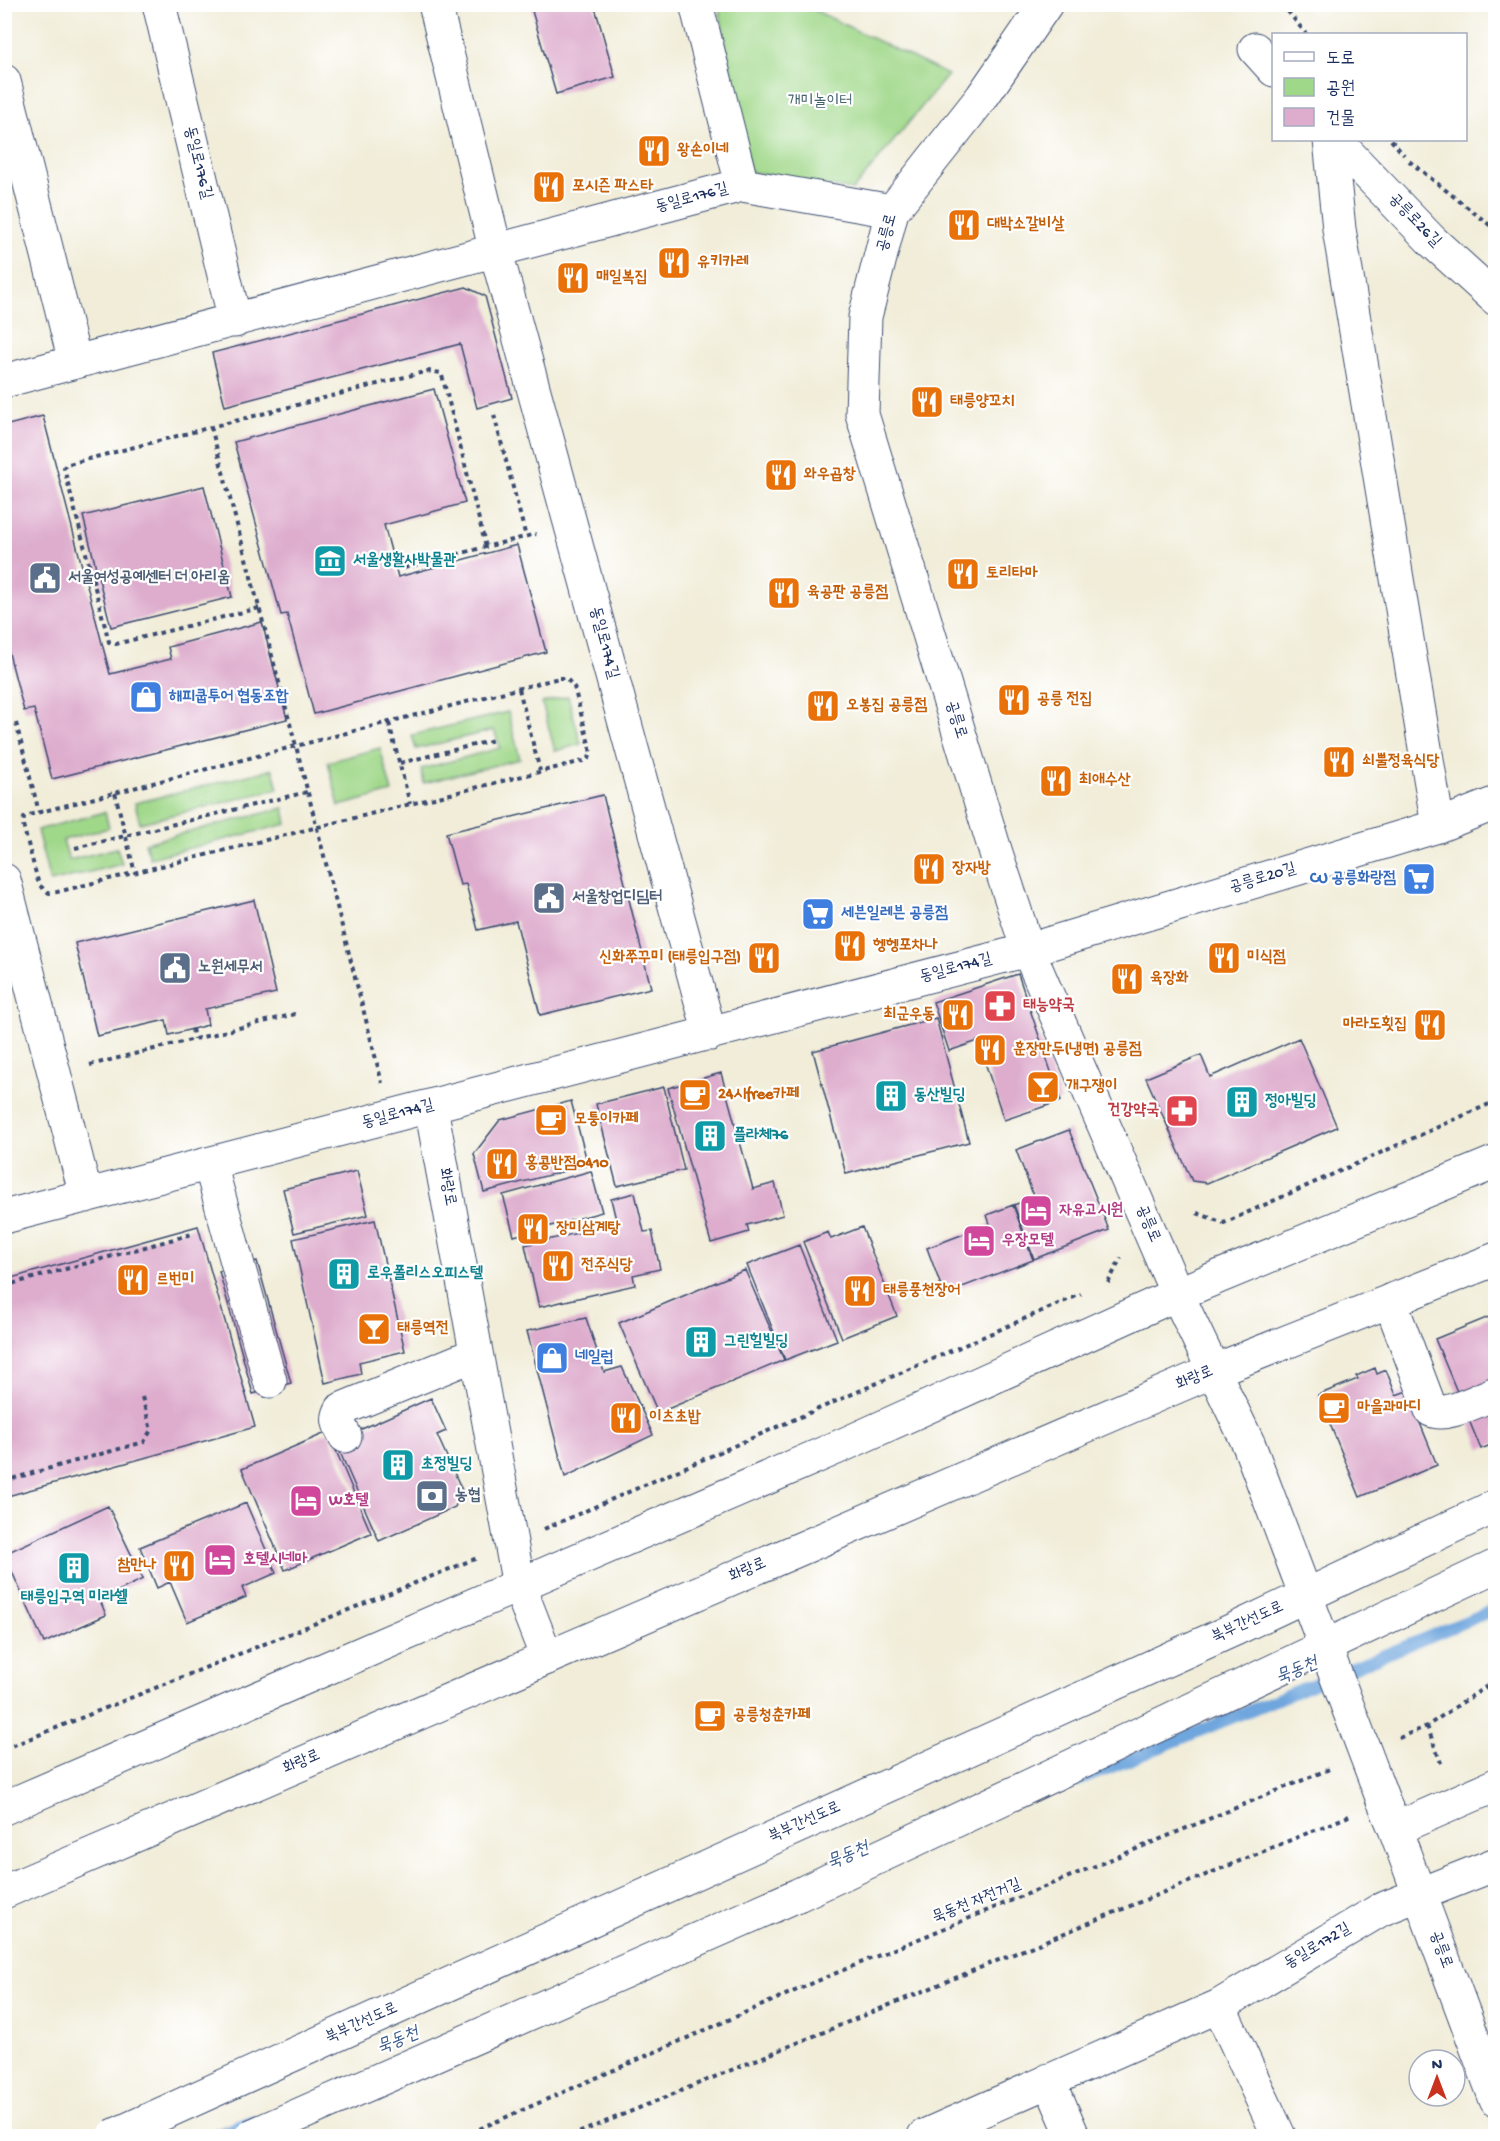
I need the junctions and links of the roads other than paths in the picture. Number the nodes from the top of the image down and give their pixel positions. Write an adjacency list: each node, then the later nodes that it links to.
1 (159, 4): 12 (main road, 동일로176길)
2 (435, 4): 10 (main road)
3 (696, 4): 8 (main road)
4 (1046, 4): 9 (main road, 공릉로)
5 (4, 81): 13 (main road)
6 (1330, 141): 16 (main road)
7 (1336, 141): 11 (main road, 공릉로26길)
8 (742, 185): 9 (main road, 동일로176길); 10 (main road, 동일로176길)
9 (892, 211): 18 (main road, 공릉로)
10 (496, 252): 12 (main road, 동일로176길); 19 (main road, 동일로174길)
11 (1496, 299)
12 (235, 321): 13 (main road, 동일로176길)
13 (75, 362): 14 (main road, 동일로176길)
14 (4, 381)
15 (1496, 803): 16 (main road, 공릉로20길)
16 (1438, 826): 18 (main road, 공릉로20길)
17 (4, 880): 23 (main road)
18 (1028, 950): 19 (main road, 동일로174길); 26 (main road, 공릉로)
19 (710, 1034): 20 (main road, 동일로174길)
20 (431, 1107): 22 (main road, 동일로174길); 28 (main road, 화랑로)
21 (1496, 1162): 26 (main road)
22 (210, 1164): 23 (main road, 동일로174길); 30 (main road)
23 (86, 1196): 24 (main road, 동일로174길)
24 (4, 1217)
25 (1496, 1259): 27 (main road, 화랑로)
26 (1177, 1294): 29 (main road, 공릉로); 35 (main road)
27 (1390, 1301): 29 (main road, 화랑로); 31 (main road)
28 (476, 1354): 32 (main road); 35 (main road, 화랑로)
29 (1213, 1371): 36 (main road, 화랑로); 39 (main road, 공릉로, bridge)
30 (270, 1381)
31 (1496, 1393)
32 (345, 1436)
33 (1496, 1506): 46 (main road, 북부간선도로, bridge)
34 (1496, 1566): 47 (main road, bridge)
35 (519, 1586): 36 (main road, 화랑로); 38 (main road)
36 (548, 1658): 41 (main road, 화랑로)
37 (1496, 1785): 39 (main road)
38 (4, 1808)
39 (1395, 1829): 42 (main road, 공릉로)
40 (1496, 1864): 42 (main road, 동일로172길)
41 (4, 1892)
42 (1419, 1893): 43 (main road, 동일로172길); 45 (main road, 공릉로)
43 (1219, 2006): 44 (main road, 동일로172길); 50 (main road)
44 (1049, 2080): 48 (main road, 동일로172길); 49 (main road)
45 (1496, 2100)
46 (113, 2136)
47 (251, 2136)
48 (924, 2136)
49 (1073, 2136)
50 (1280, 2136)

